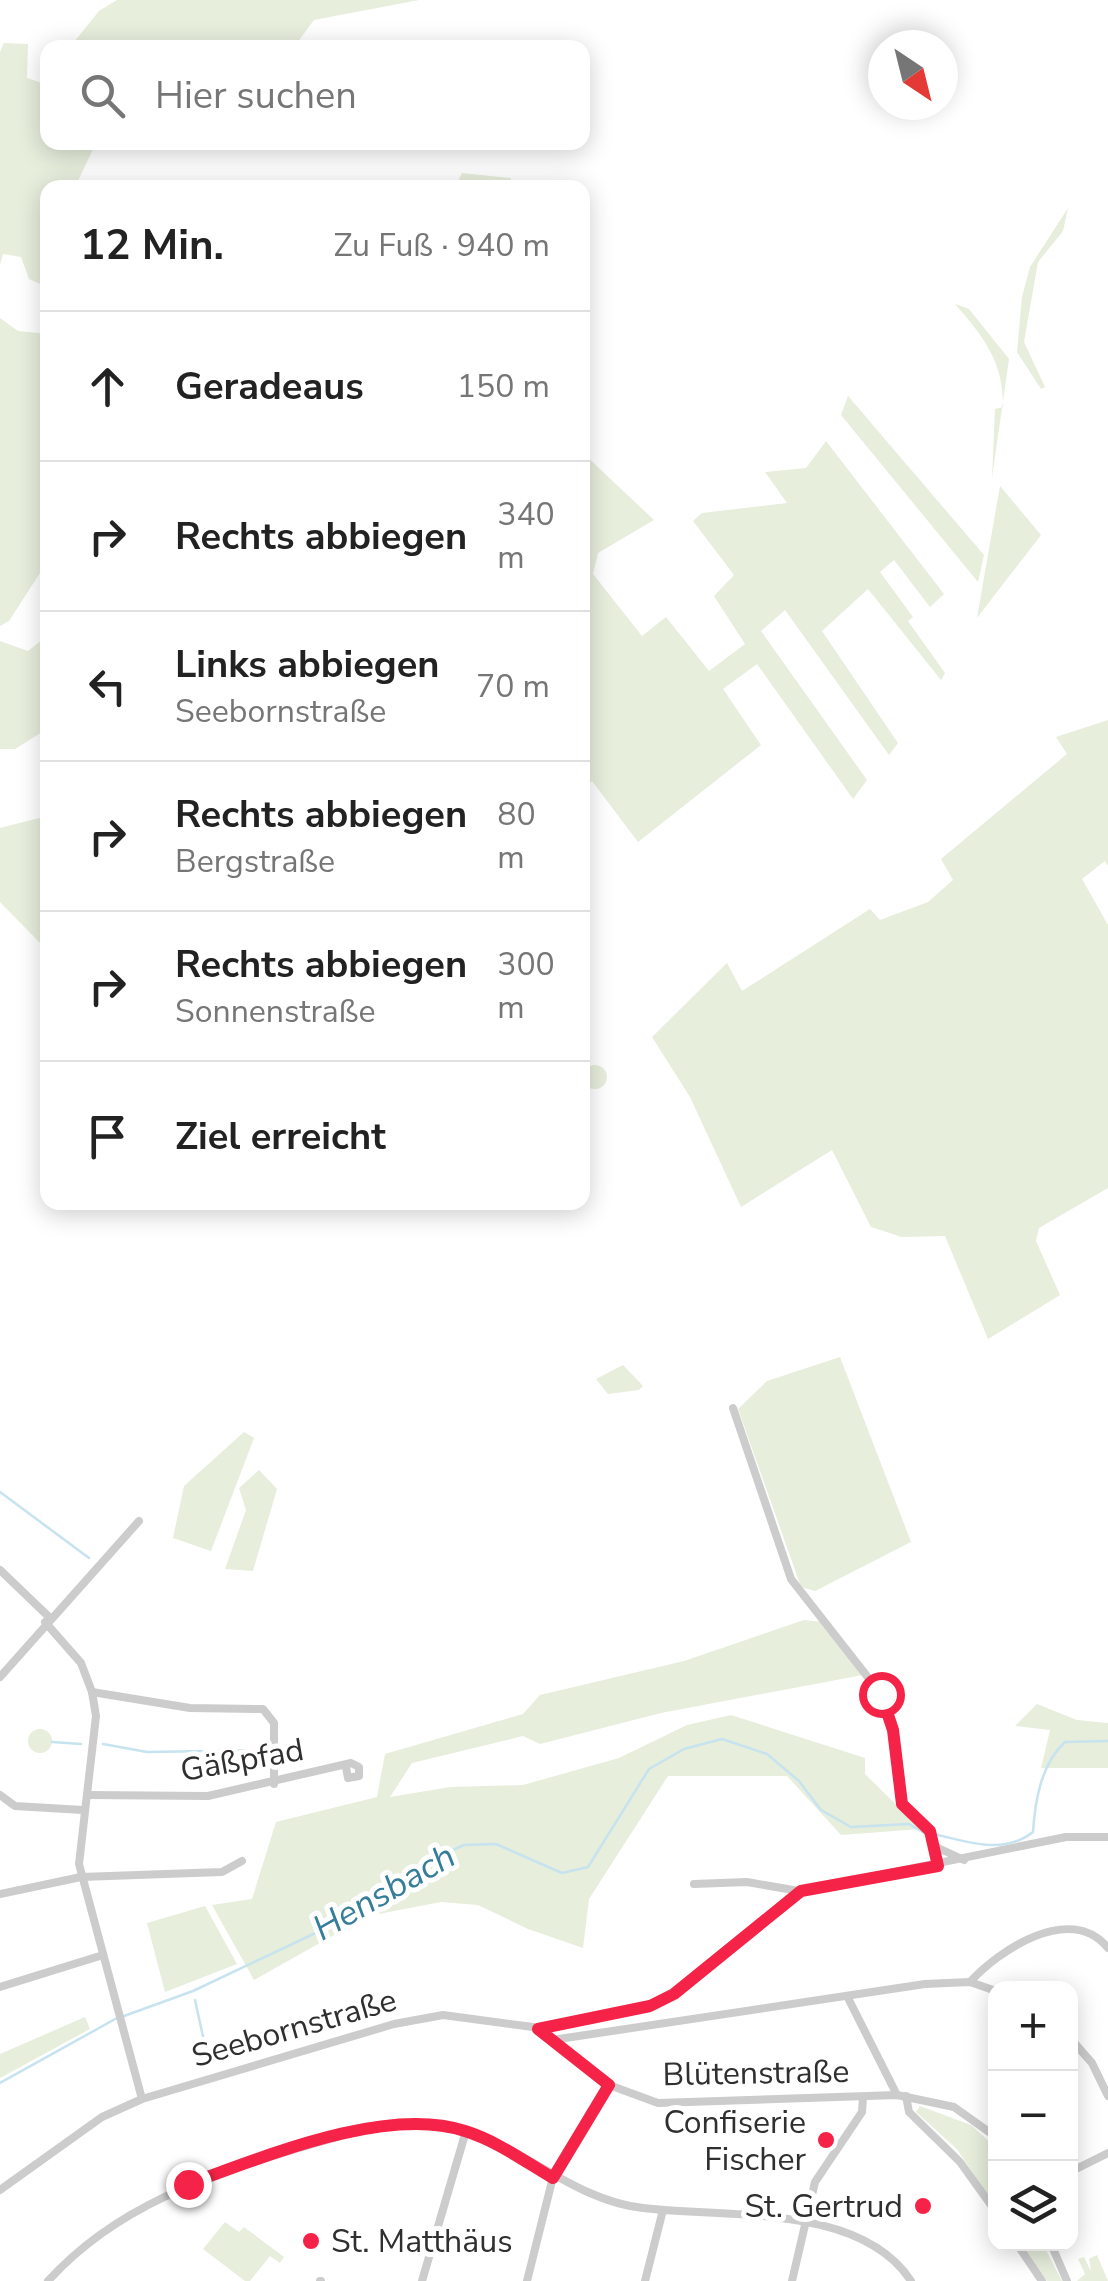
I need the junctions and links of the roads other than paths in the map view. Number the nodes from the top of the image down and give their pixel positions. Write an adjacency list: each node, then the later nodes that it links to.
1 (733, 1408): 13 (street)
2 (139, 1520): 4 (street)
3 (0, 1570): 4 (street)
4 (47, 1620): 5 (street); 6 (street)
5 (0, 1677)
6 (92, 1692): 8 (street); 10 (street)
7 (346, 1767): 8 (street, Gäßpfad)
8 (274, 1784): 10 (street, Gäßpfad)
9 (0, 1795): 11 (street)
10 (86, 1796): 11 (street)
11 (83, 1810): 17 (street)
12 (1108, 1837): 14 (street)
13 (933, 1839): 14 (street); 16 (street)
14 (964, 1860): 16 (street)
15 (242, 1861): 17 (street)
16 (938, 1866): 19 (street)
17 (81, 1877): 20 (street); 22 (street)
18 (694, 1884): 19 (street)
19 (801, 1891): 27 (street)
20 (0, 1894)
21 (1108, 1948): 23 (street)
22 (103, 1955): 24 (street); 34 (street)
23 (970, 1982): 25 (street); 26 (street)
24 (0, 1987)
25 (988, 1988)
26 (848, 1998): 28 (street); 31 (street)
27 (538, 2029): 28 (street, Seebornstraße); 34 (street, Seebornstraße)
28 (552, 2040): 30 (street, Seebornstraße)
29 (1078, 2047): 32 (street)
30 (609, 2085): 33 (street, Blütenstraße); 39 (street)
31 (902, 2096): 33 (street, Blütenstraße); 36 (street, Blütenstraße); 41 (street)
32 (1108, 2096)
33 (863, 2098): 43 (street)
34 (142, 2099): 40 (street, Seebornstraße)
35 (466, 2131): 39 (street); 46 (street); 47 (street)
36 (988, 2132)
37 (1108, 2153): 38 (street)
38 (1078, 2168)
39 (553, 2178): 42 (street); 48 (street)
40 (0, 2190)
41 (988, 2201)
42 (663, 2210): 43 (street); 49 (street)
43 (803, 2223): 50 (street); 51 (street)
44 (1022, 2251): 52 (street)
45 (1054, 2251): 53 (street)
46 (48, 2281)
47 (422, 2281)
48 (527, 2281)
49 (645, 2281)
50 (792, 2281)
51 (912, 2281)
52 (1042, 2281)
53 (1067, 2281)

